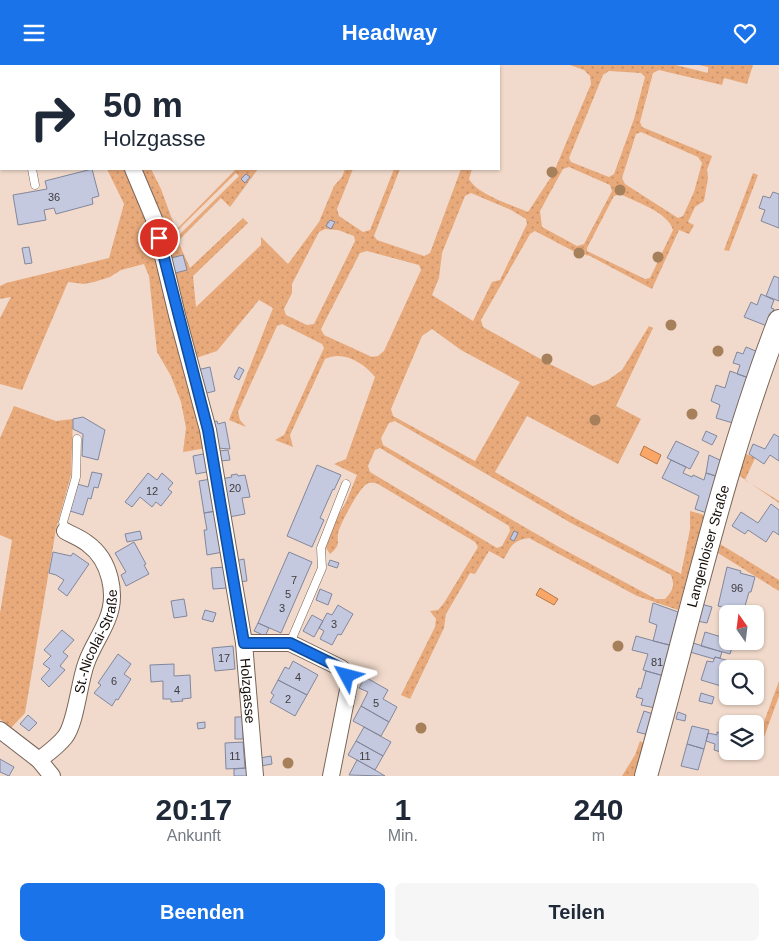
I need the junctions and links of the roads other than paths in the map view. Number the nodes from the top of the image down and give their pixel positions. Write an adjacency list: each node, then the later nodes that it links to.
1 (32, 170): 3 (lane)
2 (133, 170): 8 (street, Holzgasse)
3 (35, 185)
4 (779, 321): 15 (street, Langenloiser Straße)
5 (77, 439): 7 (lane)
6 (346, 484): 9 (lane)
7 (65, 531): 11 (street, St.-Nicolai-Straße)
8 (244, 643): 9 (street); 13 (street, Holzgasse)
9 (290, 643): 14 (street)
10 (0, 730): 11 (street)
11 (39, 760): 12 (street)
12 (52, 776)
13 (255, 776)
14 (331, 776)
15 (646, 776)

